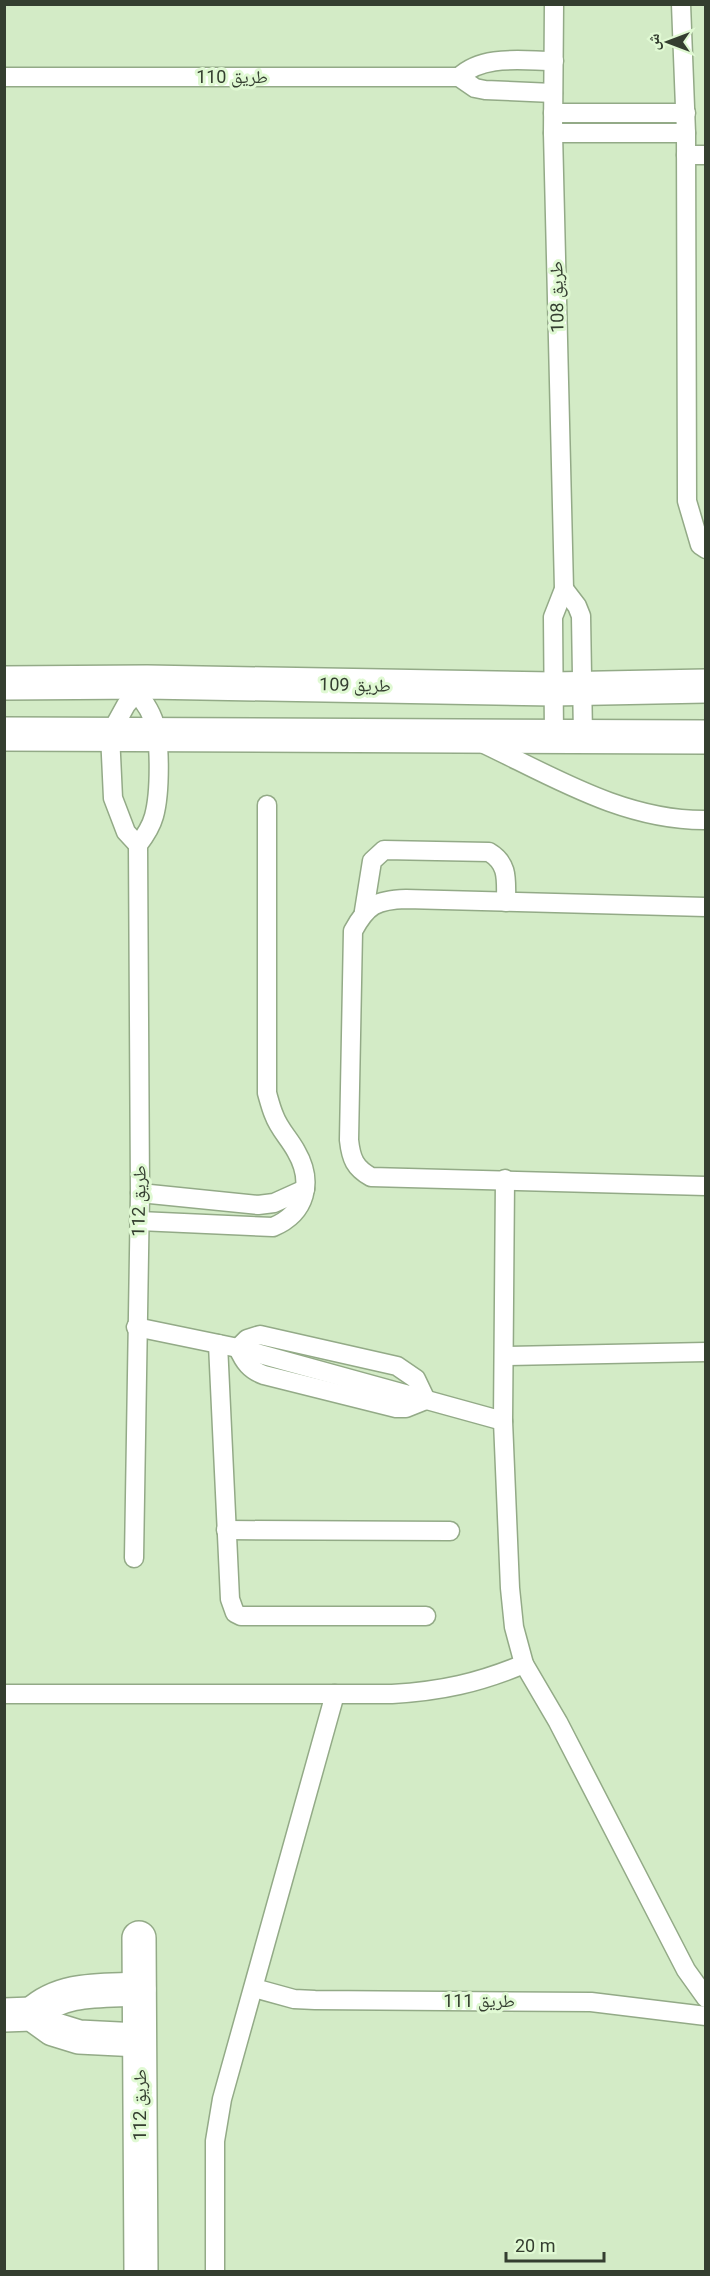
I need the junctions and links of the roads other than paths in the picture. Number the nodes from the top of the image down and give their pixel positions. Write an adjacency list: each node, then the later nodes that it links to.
1 (554, 4): 3 (lane, طريق 108)
2 (681, 4): 8 (lane)
3 (554, 61): 4 (lane, طريق 110); 6 (lane, طريق 108)
4 (459, 77): 5 (lane, طريق 110); 6 (lane, طريق 110)
5 (4, 78)
6 (553, 93): 7 (lane, طريق 108)
7 (553, 113): 8 (lane); 9 (lane, طريق 108)
8 (686, 113): 10 (lane)
9 (553, 133): 10 (lane); 14 (lane, طريق 108)
10 (686, 133): 11 (lane)
11 (686, 155): 12 (lane); 13 (lane)
12 (705, 155)
13 (705, 549)
14 (564, 589): 18 (lane, طريق 108); 18 (lane, طريق 108)
15 (4, 682): 16 (street, طريق 109)
16 (136, 685): 18 (street, طريق 109); 20 (lane); 21 (lane, طريق 112)
17 (705, 686): 18 (street, طريق 109)
18 (568, 688): 23 (lane, طريق 108); 23 (lane, طريق 108)
19 (4, 734): 20 (street)
20 (110, 734): 21 (street); 27 (lane)
21 (157, 734): 22 (street); 27 (lane, طريق 112)
22 (468, 736): 23 (street); 26 (lane)
23 (568, 736): 24 (street)
24 (705, 738)
25 (267, 805): 33 (lane)
26 (705, 820)
27 (138, 845): 34 (lane, طريق 112)
28 (506, 902): 29 (lane); 30 (lane); 30 (lane)
29 (705, 907)
30 (364, 911): 31 (lane)
31 (505, 1179): 32 (lane); 40 (lane)
32 (705, 1186)
33 (304, 1190): 34 (lane); 35 (lane)
34 (140, 1193): 35 (lane, طريق 112)
35 (138, 1221): 36 (lane, طريق 112)
36 (136, 1327): 37 (lane); 45 (lane, طريق 112)
37 (218, 1344): 38 (lane); 43 (lane)
38 (238, 1348): 41 (lane); 41 (lane)
39 (705, 1352): 40 (lane)
40 (505, 1356): 42 (lane)
41 (426, 1400): 42 (lane)
42 (503, 1421): 47 (lane)
43 (226, 1530): 44 (lane); 46 (lane)
44 (450, 1532)
45 (134, 1558)
46 (426, 1616)
47 (525, 1664): 49 (lane); 53 (lane)
48 (4, 1694): 49 (lane)
49 (335, 1694): 51 (lane)
50 (138, 1938): 52 (street, طريق 112)
51 (254, 1988): 55 (lane, طريق 111); 58 (lane)
52 (138, 1989): 54 (street); 56 (street, طريق 112)
53 (705, 1998)
54 (18, 2014): 56 (street)
55 (705, 2016)
56 (139, 2040): 57 (street, طريق 112)
57 (141, 2271)
58 (215, 2271)

